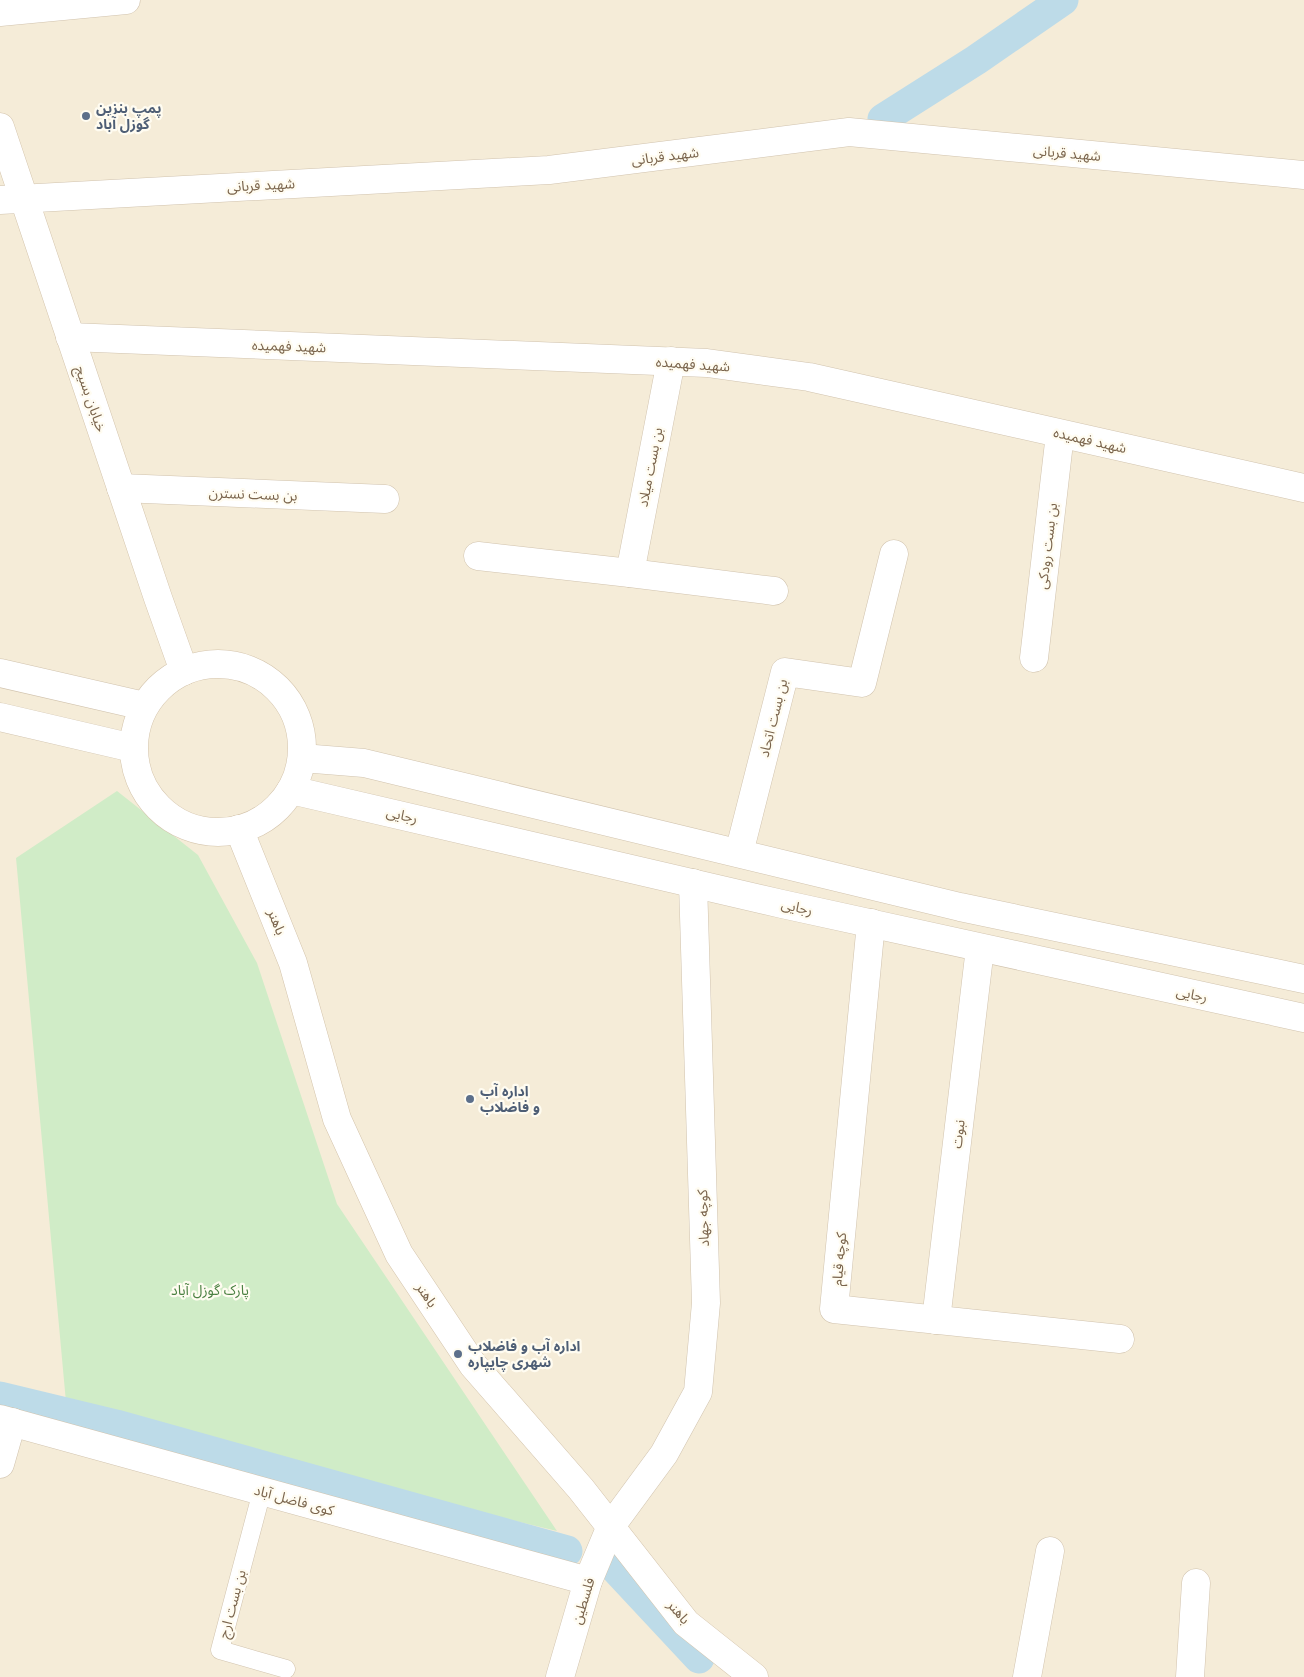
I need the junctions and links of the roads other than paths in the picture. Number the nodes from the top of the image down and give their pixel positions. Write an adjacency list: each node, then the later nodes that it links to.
1 (126, 0): 2 (street)
2 (0, 12)
3 (0, 127): 5 (street, خیابان بسیج)
4 (1304, 175): 5 (street, شهید قربانی)
5 (12, 199): 6 (street, خیابان بسیج)
6 (70, 337): 7 (street, شهید فهمیده); 9 (street, خیابان بسیج)
7 (670, 361): 8 (street, شهید فهمیده); 14 (street, بن بست میلاد)
8 (1060, 434): 10 (street, شهید فهمیده); 16 (street, بن بست رودکی)
9 (121, 488): 11 (street, بن بست نسترن); 17 (street, خیابان بسیج)
10 (1304, 488)
11 (385, 499)
12 (894, 554): 25 (street, بن بست اتحاد)
13 (478, 556): 14 (street)
14 (630, 573): 15 (street)
15 (774, 591)
16 (1034, 658)
17 (184, 670): 19 (street); 22 (street)
18 (0, 672): 19 (street)
19 (144, 706): 21 (street)
20 (0, 717): 21 (street)
21 (133, 748): 24 (street)
22 (302, 758): 23 (street); 25 (street)
23 (291, 790): 24 (street); 26 (street, رجایی)
24 (239, 829): 36 (street, باهنر)
25 (739, 853): 29 (street)
26 (693, 883): 27 (street, رجایی); 36 (street, کوچه جهاد)
27 (871, 923): 28 (street, رجایی); 31 (street, کوچه قیام)
28 (980, 948): 30 (street, رجایی); 31 (street, نبوت)
29 (1304, 979)
30 (1304, 1018)
31 (936, 1320): 32 (street, کوچه قیام)
32 (1120, 1339)
33 (6, 1420): 34 (street); 35 (street, کوی فاضل آباد)
34 (0, 1464)
35 (262, 1490): 38 (street, کوی فاضل آباد); 40 (lane, بن بست ارج)
36 (611, 1526): 38 (street, فلسطین); 42 (street, باهنر)
37 (1050, 1551): 43 (street)
38 (588, 1581): 41 (street, فلسطین)
39 (1196, 1583): 44 (street)
40 (286, 1669)
41 (560, 1677)
42 (754, 1677)
43 (1027, 1677)
44 (1190, 1677)

